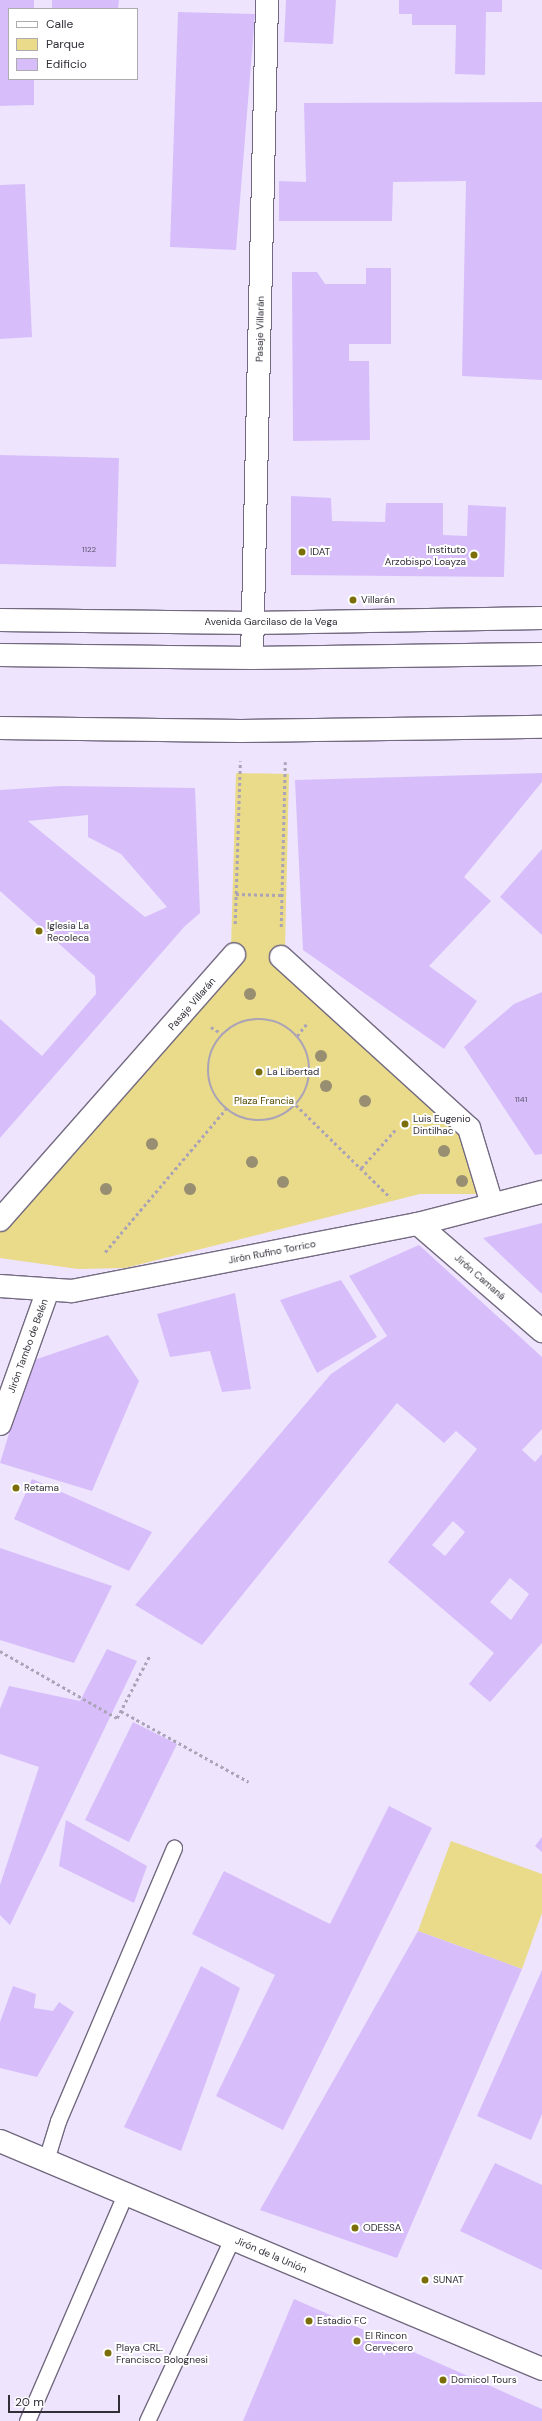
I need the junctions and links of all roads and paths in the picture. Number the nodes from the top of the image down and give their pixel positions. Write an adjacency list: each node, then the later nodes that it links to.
1 (267, 0): 4 (main road, Pasaje Villarán)
2 (542, 618): 4 (main road, Avenida Garcilaso de la Vega)
3 (0, 620): 4 (main road, Avenida Garcilaso de la Vega)
4 (253, 623): 7 (main road, Pasaje Villarán)
5 (542, 654): 7 (main road)
6 (0, 655): 7 (main road)
7 (252, 658)
8 (542, 727): 11 (main road)
9 (0, 728): 10 (main road)
10 (241, 731): 11 (main road); 12 (path)
11 (285, 731): 13 (path)
12 (236, 894): 13 (path); 14 (path)
13 (282, 895): 15 (path)
14 (234, 955): 22 (main road, Pasaje Villarán)
15 (281, 957): 21 (main road)
16 (296, 1105): 17 (path); 17 (path); 19 (path)
17 (226, 1109): 24 (path)
18 (396, 1129): 19 (path)
19 (361, 1168): 23 (path)
20 (542, 1192): 21 (main road, Jirón Rufino Torrico)
21 (492, 1204): 23 (main road, Jirón Rufino Torrico)
22 (0, 1220)
23 (418, 1224): 26 (main road, Jirón Rufino Torrico); 27 (main road, Jirón Camaná)
24 (103, 1254)
25 (0, 1286): 26 (main road, Jirón Rufino Torrico)
26 (48, 1290): 28 (main road, Jirón Tambo de Belén)
27 (542, 1331)
28 (0, 1424)
29 (0, 1651): 31 (path)
30 (150, 1655): 31 (path)
31 (121, 1711): 32 (path)
32 (249, 1782)
33 (174, 1848): 35 (lane)
34 (0, 2141): 35 (main road, Jirón de la Unión)
35 (46, 2160): 36 (main road, Jirón de la Unión)
36 (125, 2194): 37 (main road, Jirón de la Unión); 39 (lane)
37 (232, 2239): 38 (main road, Jirón de la Unión); 40 (lane)
38 (542, 2369)
39 (27, 2421)
40 (147, 2421)

